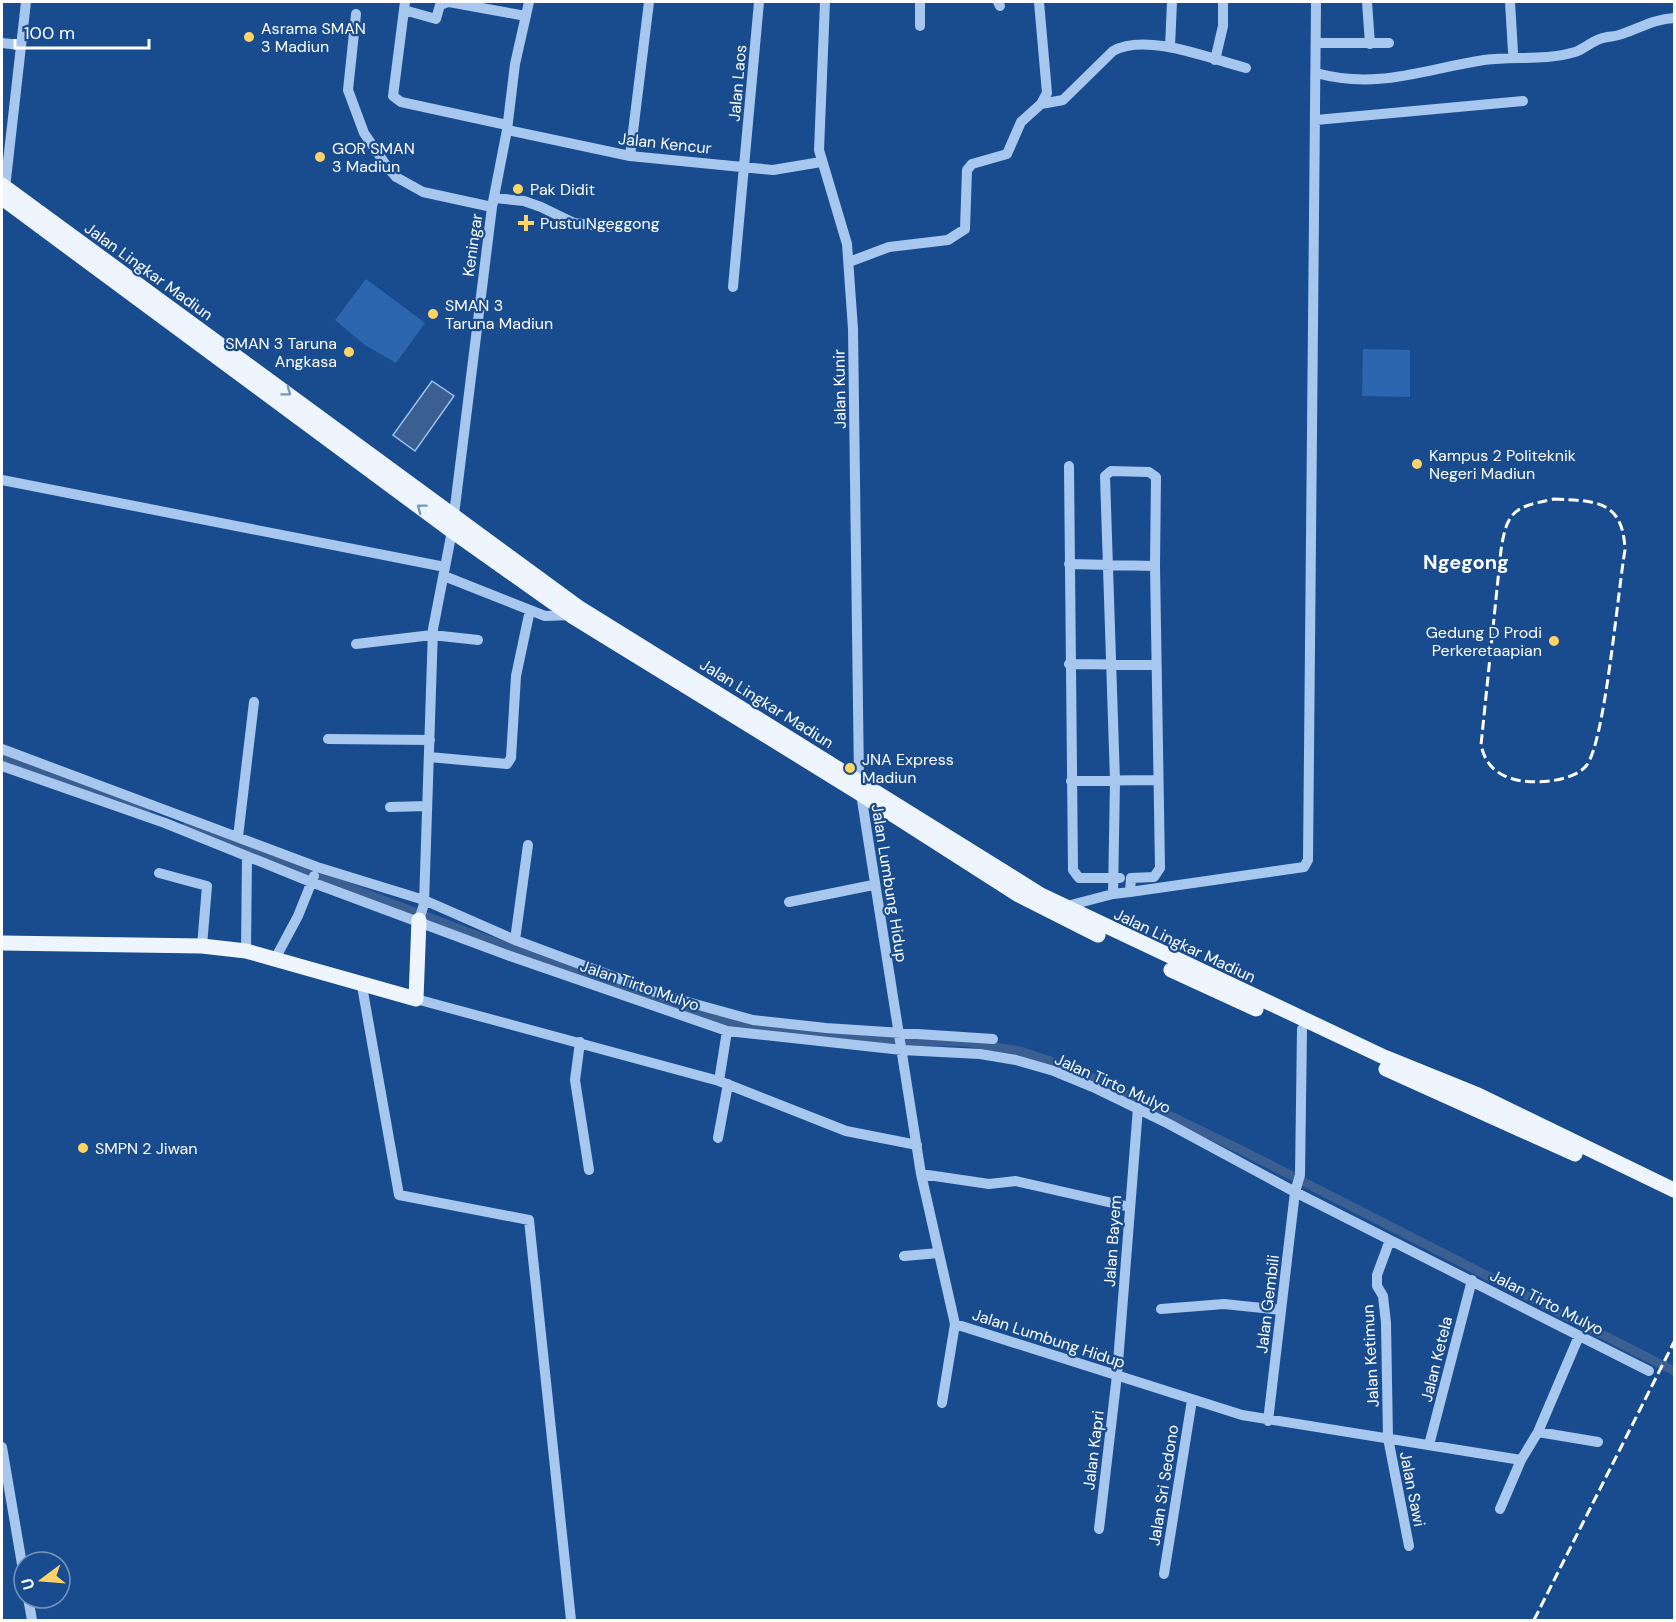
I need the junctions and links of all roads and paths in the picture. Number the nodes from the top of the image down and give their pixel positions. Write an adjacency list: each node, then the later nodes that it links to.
1 (26, 2): 23 (street)
2 (448, 2): 14 (street); 16 (street)
3 (529, 2): 16 (street, Keningar)
4 (649, 2): 33 (street)
5 (759, 2): 35 (street, Jalan Laos)
6 (825, 2): 34 (street, Jalan Kunir)
7 (920, 2): 18 (street)
8 (1039, 2): 30 (street)
9 (1172, 2): 24 (street)
10 (1223, 2): 26 (street)
11 (1316, 2): 21 (street)
12 (1367, 2): 22 (street)
13 (1510, 2): 25 (street)
14 (404, 6): 32 (street, Jalan Kencur)
15 (356, 14): 37 (street)
16 (526, 16): 32 (street, Keningar)
17 (1674, 18): 28 (street)
18 (920, 26)
19 (2, 43): 23 (street)
20 (1389, 43): 22 (street)
21 (1316, 44): 22 (street); 28 (street)
22 (1370, 44)
23 (20, 45): 36 (street)
24 (1170, 47): 26 (street); 30 (street)
25 (1513, 52)
26 (1215, 60): 27 (street)
27 (1246, 68)
28 (1316, 73): 31 (street)
29 (1523, 101): 31 (street)
30 (1041, 104): 39 (street)
31 (1316, 120): 76 (street)
32 (507, 128): 33 (street, Jalan Kencur); 37 (street, Keningar)
33 (630, 156): 35 (street, Jalan Kencur)
34 (821, 162): 35 (street, Jalan Kencur); 39 (street, Jalan Kunir)
35 (744, 166): 40 (street, Jalan Laos)
36 (3, 190): 43 (main road, Jalan Lingkar Madiun)
37 (493, 202): 38 (street); 43 (street, Keningar)
38 (608, 227)
39 (849, 262): 65 (street, Jalan Kunir)
40 (733, 287)
41 (1068, 466): 44 (street)
42 (2, 480): 47 (street)
43 (452, 524): 47 (street, Keningar); 49 (main road, Jalan Lingkar Madiun)
44 (1069, 564): 45 (street); 53 (street)
45 (1107, 566): 46 (street); 46 (street); 54 (street)
46 (1155, 566): 55 (street)
47 (445, 572): 48 (street); 50 (street, Keningar)
48 (530, 610): 49 (street); 60 (street)
49 (575, 612): 65 (main road, Jalan Lingkar Madiun)
50 (432, 635): 51 (street); 52 (street); 58 (street, Keningar)
51 (478, 640)
52 (356, 644)
53 (1070, 664): 54 (street); 62 (street)
54 (1110, 665): 55 (street); 64 (street)
55 (1156, 665): 63 (street)
56 (254, 702): 68 (street)
57 (328, 739): 58 (street)
58 (430, 740): 60 (street, Keningar)
59 (2, 749): 68 (street)
60 (429, 758): 66 (street, Keningar)
61 (2, 766): 70 (street)
62 (1071, 780): 64 (street); 74 (street)
63 (1157, 780): 64 (street); 73 (street)
64 (1115, 781): 74 (street)
65 (860, 787): 75 (street, Jalan Lumbung Hidup); 80 (main road, Jalan Lingkar Madiun); 89 (main road, Jalan Lingkar Madiun)
66 (427, 806): 67 (street); 78 (street, Keningar)
67 (390, 807)
68 (238, 837): 72 (street)
69 (528, 844): 82 (street)
70 (247, 856): 72 (street); 85 (street)
71 (159, 873): 84 (street)
72 (314, 875): 78 (street); 81 (street, Jalan Tirto Mulyo); 86 (street)
73 (1131, 878): 74 (street); 76 (street)
74 (1113, 879): 77 (street)
75 (873, 885): 79 (street); 91 (street, Jalan Lumbung Hidup)
76 (1130, 892): 77 (street)
77 (1113, 894): 80 (street)
78 (424, 902): 81 (street, Keningar); 82 (street)
79 (789, 902)
80 (1062, 907): 96 (main road, Jalan Lingkar Madiun)
81 (419, 921): 88 (main road); 90 (street, Jalan Tirto Mulyo)
82 (515, 940): 91 (street)
83 (2, 943): 84 (main road)
84 (202, 946): 85 (main road)
85 (246, 951): 86 (main road)
86 (275, 959): 87 (main road)
87 (362, 986): 88 (main road); 130 (street)
88 (416, 999): 93 (street)
89 (1302, 1029): 96 (main road, Jalan Lingkar Madiun); 102 (street, Jalan Gembili)
90 (727, 1031): 94 (street, Jalan Tirto Mulyo); 95 (street)
91 (899, 1033): 92 (street); 94 (street, Jalan Lumbung Hidup)
92 (993, 1039)
93 (580, 1042): 95 (street); 100 (street)
94 (902, 1048): 97 (street, Jalan Tirto Mulyo); 99 (street, Jalan Lumbung Hidup)
95 (724, 1082): 98 (street); 99 (street)
96 (1476, 1101): 103 (main road, Jalan Lingkar Madiun); 104 (main road, Jalan Lingkar Madiun)
97 (1138, 1108): 102 (street, Jalan Tirto Mulyo); 105 (street, Jalan Bayem)
98 (718, 1138)
99 (917, 1145): 101 (street, Jalan Lumbung Hidup)
100 (589, 1170)
101 (921, 1174): 105 (street); 107 (street, Jalan Lumbung Hidup)
102 (1295, 1190): 106 (street, Jalan Tirto Mulyo); 111 (street, Jalan Gembili)
103 (1674, 1190)
104 (1674, 1200)
105 (1130, 1206): 115 (street, Jalan Bayem)
106 (1390, 1240): 109 (street, Jalan Tirto Mulyo); 120 (street, Jalan Ketimun)
107 (939, 1253): 108 (street); 112 (street, Jalan Lumbung Hidup)
108 (904, 1256)
109 (1472, 1280): 113 (street, Jalan Tirto Mulyo); 122 (street, Jalan Ketela)
110 (1161, 1309): 111 (street)
111 (1281, 1310): 118 (street, Jalan Gembili)
112 (955, 1324): 115 (street, Jalan Lumbung Hidup); 117 (street)
113 (1579, 1336): 114 (street, Jalan Tirto Mulyo); 119 (street)
114 (1649, 1371)
115 (1117, 1375): 116 (street, Jalan Lumbung Hidup); 126 (street, Jalan Kapri)
116 (1192, 1400): 118 (street, Jalan Lumbung Hidup); 129 (street, Jalan Sri Sedono)
117 (942, 1403)
118 (1268, 1421): 120 (street, Jalan Lumbung Hidup)
119 (1538, 1432): 121 (street); 124 (street)
120 (1388, 1438): 122 (street, Jalan Lumbung Hidup); 127 (street, Jalan Sawi)
121 (1598, 1442)
122 (1429, 1445): 124 (street, Jalan Lumbung Hidup)
123 (2, 1447): 128 (street)
124 (1521, 1460): 125 (street)
125 (1500, 1509)
126 (1099, 1529)
127 (1409, 1545)
128 (20, 1550)
129 (1164, 1574)
130 (571, 1620)

